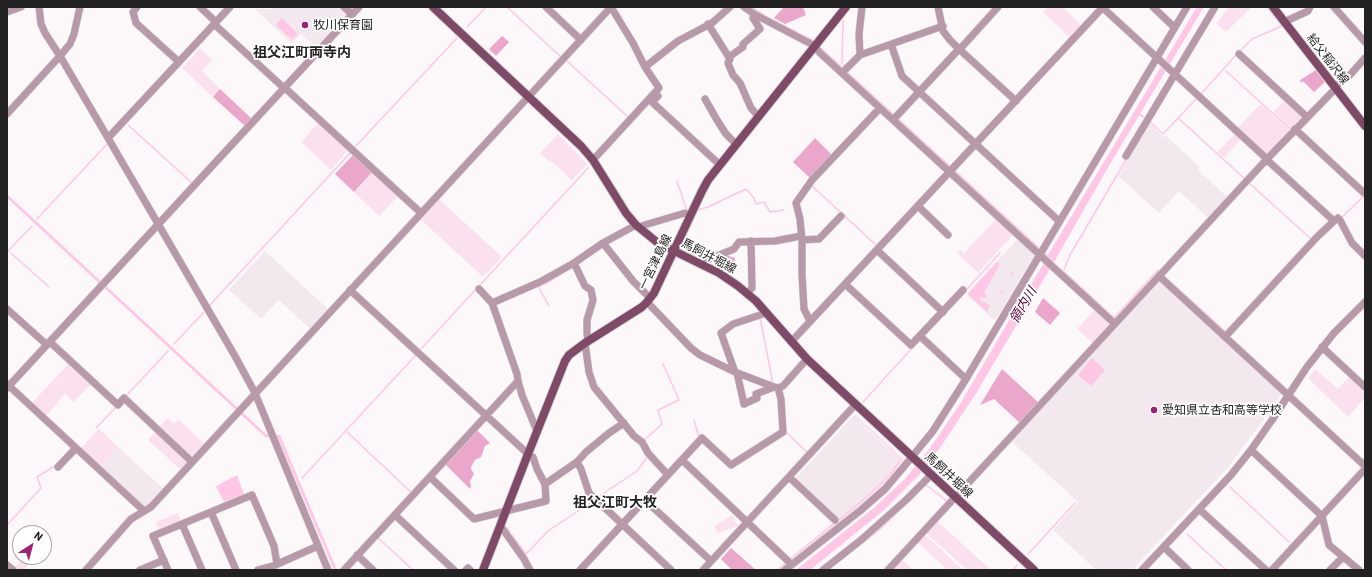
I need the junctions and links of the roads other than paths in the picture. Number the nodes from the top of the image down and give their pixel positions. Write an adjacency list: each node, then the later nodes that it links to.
1 (21, 7): 25 (street)
2 (39, 7): 40 (street)
3 (80, 7): 40 (street)
4 (138, 7): 44 (street)
5 (200, 7): 29 (street)
6 (230, 7): 29 (street)
7 (344, 7): 26 (street)
8 (359, 7): 26 (street)
9 (433, 7): 52 (main road, 馬飼井堀線)
10 (611, 7): 33 (street); 45 (street)
11 (730, 7): 30 (street)
12 (744, 7): 27 (street)
13 (846, 7): 36 (main road, 一宮津島線)
14 (862, 7): 39 (street)
15 (938, 7): 31 (street)
16 (998, 7): 37 (street)
17 (1103, 7): 42 (street); 54 (street)
18 (1153, 7): 32 (street)
19 (1187, 7): 32 (street)
20 (1215, 7): 47 (street)
21 (1273, 7): 28 (main road, 給父稲沢線)
22 (1310, 7): 28 (street)
23 (1334, 7): 34 (street)
24 (551, 9): 33 (street)
25 (7, 12)
26 (352, 14): 48 (street)
27 (754, 14): 36 (street); 41 (street)
28 (1284, 22): 50 (main road, 給父稲沢線)
29 (215, 23): 44 (street); 48 (street)
30 (708, 24): 41 (street); 45 (street)
31 (943, 26): 35 (street); 37 (street)
32 (1174, 27): 42 (street)
33 (581, 40): 52 (street)
34 (1365, 42)
35 (891, 44): 39 (street); 51 (street)
36 (815, 46): 46 (street); 57 (main road, 一宮津島線)
37 (960, 49): 51 (street); 54 (street)
38 (1239, 54): 58 (street)
39 (860, 55): 46 (street)
40 (60, 56): 56 (street); 62 (street)
41 (729, 57): 57 (street)
42 (1157, 58): 47 (street); 75 (street)
43 (1365, 58): 50 (street)
44 (179, 62): 62 (street)
45 (645, 67): 49 (street)
46 (844, 71): 55 (street)
47 (1174, 73): 65 (street); 66 (street)
48 (284, 88): 72 (street); 77 (street)
49 (659, 88): 67 (street); 68 (street)
50 (1336, 88): 58 (street); 60 (main road, 給父稲沢線)
51 (919, 92): 59 (street); 64 (street)
52 (528, 96): 67 (main road, 馬飼井堀線); 72 (street)
53 (706, 99): 63 (street)
54 (1016, 101): 64 (street)
55 (880, 108): 59 (street); 80 (street)
56 (7, 114)
57 (758, 117): 63 (main road, 一宮津島線)
58 (1307, 117): 61 (street)
59 (895, 118): 69 (street)
60 (1365, 126)
61 (1295, 129): 66 (street); 70 (street)
62 (108, 138): 77 (street)
63 (736, 144): 68 (main road, 一宮津島線)
64 (976, 144): 69 (street); 75 (street)
65 (1126, 156)
66 (1266, 159): 76 (street); 89 (street)
67 (593, 160): 78 (main road, 馬飼井堀線)
68 (720, 165): 73 (main road, 一宮津島線)
69 (951, 170): 71 (street); 85 (street)
70 (1365, 192)
71 (918, 206): 79 (street); 83 (street)
72 (421, 213): 92 (street)
73 (690, 216): 78 (street); 84 (main road, 一宮津島線)
74 (841, 216): 80 (street)
75 (1059, 221): 85 (street)
76 (1334, 222): 86 (street); 104 (street)
77 (158, 224): 107 (street); 116 (street)
78 (637, 226): 82 (street); 84 (main road, 馬飼井堀線)
79 (948, 235)
80 (802, 238): 81 (street); 101 (street)
81 (752, 241): 88 (street); 94 (street)
82 (603, 243): 87 (street); 95 (street)
83 (877, 250): 90 (street); 99 (street)
84 (674, 252): 88 (main road, 馬飼井堀線); 95 (main road, 一宮津島線)
85 (1039, 255): 102 (street); 111 (street)
86 (1365, 256)
87 (574, 262): 97 (street); 105 (street)
88 (700, 264): 94 (main road, 馬飼井堀線)
89 (1159, 276): 102 (street); 104 (street)
90 (845, 284): 101 (street); 103 (street)
91 (478, 289): 97 (street)
92 (350, 290): 116 (street); 119 (street)
93 (963, 290): 99 (street)
94 (747, 294): 100 (main road, 馬飼井堀線)
95 (649, 300): 105 (main road, 一宮津島線); 110 (street)
96 (1365, 302): 108 (street)
97 (492, 303): 112 (street)
98 (7, 309): 107 (street)
99 (943, 312): 103 (street)
100 (766, 313): 106 (main road, 馬飼井堀線); 110 (street)
101 (810, 321): 106 (street)
102 (1115, 324): 137 (street)
103 (920, 336): 111 (street)
104 (1225, 337): 117 (street)
105 (587, 342): 120 (street); 121 (main road, 一宮津島線)
106 (791, 342): 109 (main road, 馬飼井堀線)
107 (48, 344): 113 (street); 127 (street)
108 (1322, 347): 114 (street); 117 (street)
109 (807, 359): 115 (street); 118 (main road, 馬飼井堀線)
110 (736, 372): 115 (street); 115 (street)
111 (966, 379): 125 (street)
112 (518, 381): 119 (street); 121 (street)
113 (8, 386): 122 (street)
114 (1365, 387)
115 (776, 388): 126 (street)
116 (255, 393): 127 (street); 150 (street)
117 (1288, 395): 123 (street); 129 (street)
118 (855, 405): 125 (main road, 馬飼井堀線); 135 (street)
119 (486, 416): 124 (street); 134 (street)
120 (624, 423): 128 (street); 132 (street)
121 (537, 431): 124 (main road, 一宮津島線)
122 (76, 448): 130 (street); 140 (street)
123 (1251, 450): 139 (street); 144 (street)
124 (527, 454): 136 (street); 141 (main road, 一宮津島線)
125 (912, 457): 133 (main road, 馬飼井堀線); 178 (street)
126 (682, 460): 132 (street); 146 (street)
127 (192, 462): 140 (street)
128 (577, 462): 136 (street); 148 (street)
129 (1365, 466)
130 (58, 467)
131 (1365, 470): 144 (street)
132 (668, 475): 138 (street)
133 (932, 475): 137 (main road, 馬飼井堀線); 179 (street)
134 (430, 477): 141 (street); 143 (street)
135 (789, 477): 145 (street); 146 (street)
136 (545, 484): 141 (street)
137 (955, 497): 180 (street); 181 (main road, 馬飼井堀線)
138 (645, 500): 148 (street); 155 (street)
139 (1199, 508): 151 (street); 183 (street)
140 (144, 511): 161 (street)
141 (506, 511): 149 (main road, 一宮津島線)
142 (211, 512): 147 (street); 158 (street); 165 (street)
143 (395, 515): 152 (street); 170 (street)
144 (1322, 516): 153 (street); 184 (street)
145 (835, 520)
146 (747, 522): 155 (street); 156 (street)
147 (182, 524): 154 (street); 164 (street)
148 (622, 525): 175 (street); 176 (street)
149 (500, 528): 173 (main road, 一宮津島線); 174 (street)
150 (318, 546): 158 (street); 167 (street)
151 (1164, 547): 159 (street); 182 (street)
152 (357, 555): 168 (street); 169 (street)
153 (1343, 557): 185 (street); 186 (street)
154 (164, 560): 162 (street); 163 (street)
155 (711, 561): 177 (street)
156 (788, 561)
157 (7, 565): 160 (street)
158 (275, 567): 166 (street)
159 (1145, 569)
160 (13, 570)
161 (86, 570)
162 (140, 570)
163 (168, 570)
164 (202, 570)
165 (236, 570)
166 (258, 570)
167 (328, 570)
168 (344, 570)
169 (373, 570)
170 (454, 570)
171 (466, 570): 172 (street)
172 (470, 570)
173 (483, 570)
174 (530, 570)
175 (580, 570)
176 (671, 570)
177 (703, 570)
178 (784, 570)
179 (823, 570)
180 (888, 570)
181 (1034, 570)
182 (1188, 570)
183 (1266, 570)
184 (1272, 570)
185 (1330, 570)
186 (1359, 570)

